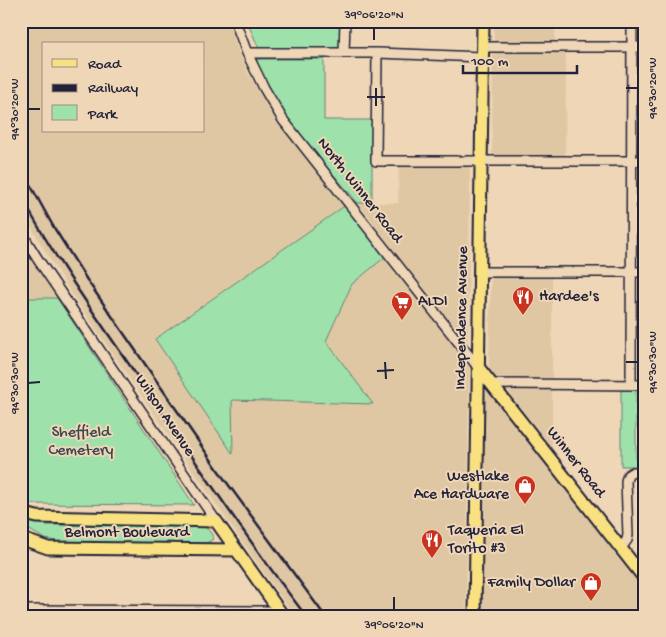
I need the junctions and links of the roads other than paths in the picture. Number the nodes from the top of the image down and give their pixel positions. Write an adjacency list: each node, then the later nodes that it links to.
1 (235, 21): 8 (street, North Winner Road)
2 (345, 21): 9 (street)
3 (483, 21): 7 (main road, Independence Avenue)
4 (632, 21): 5 (street)
5 (632, 47): 6 (street); 7 (street); 11 (street)
6 (645, 47)
7 (482, 52): 10 (street); 13 (main road, Independence Avenue)
8 (247, 53): 9 (street); 18 (street, North Winner Road)
9 (344, 53): 10 (street)
10 (377, 53): 13 (street)
11 (632, 161): 12 (street); 13 (street); 16 (street)
12 (645, 161)
13 (482, 162): 15 (main road, Independence Avenue)
14 (21, 232): 24 (street, Wilson Avenue)
15 (480, 272): 16 (street); 18 (main road, Independence Avenue)
16 (631, 272): 17 (street); 20 (street)
17 (645, 272)
18 (478, 367): 19 (main road, Winner Road); 32 (main road, Independence Avenue)
19 (492, 384): 20 (street); 26 (main road, Winner Road)
20 (631, 385): 21 (street)
21 (645, 385)
22 (645, 472): 26 (street)
23 (21, 514): 24 (main road, Belmont Boulevard)
24 (216, 521): 27 (main road, Wilson Avenue)
25 (23, 540): 27 (main road, Belmont Boulevard)
26 (621, 548): 28 (main road, Winner Road)
27 (236, 550): 31 (main road, Wilson Avenue)
28 (639, 564): 29 (main road, Winner Road)
29 (645, 579)
30 (21, 610): 31 (street)
31 (282, 613)
32 (475, 616)

